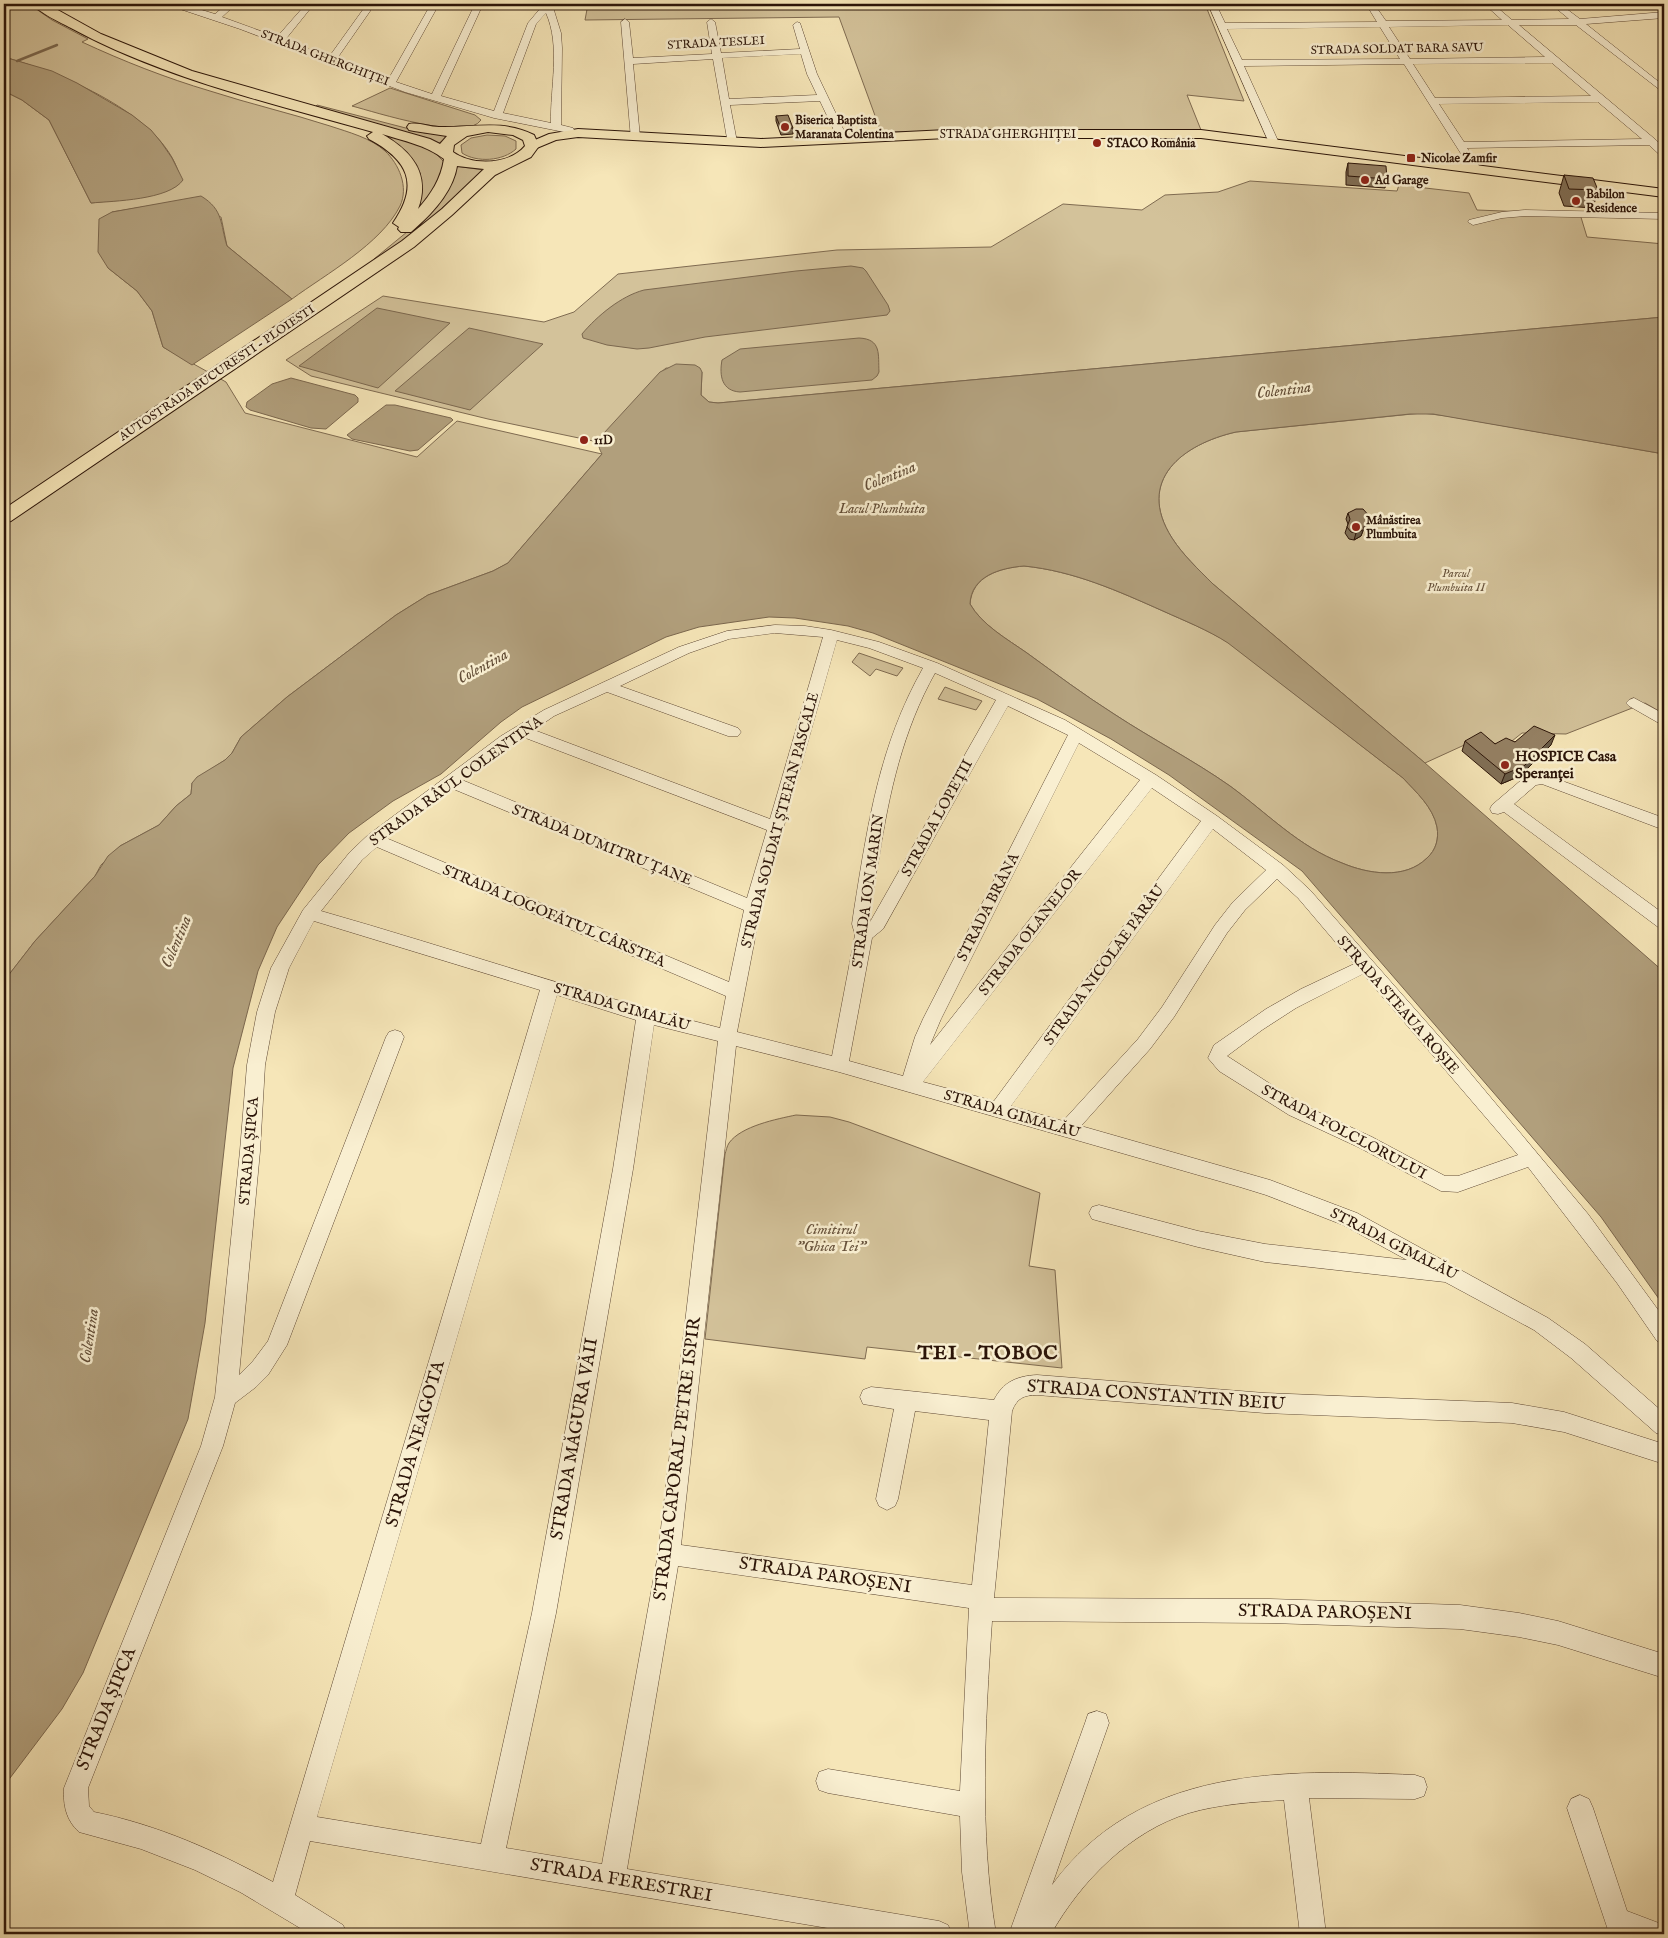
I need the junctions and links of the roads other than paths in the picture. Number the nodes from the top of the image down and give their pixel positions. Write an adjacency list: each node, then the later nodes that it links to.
1 (39, 4): 23 (highway)
2 (58, 4): 23 (highway)
3 (174, 4): 15 (street, STRADA GHERGHIȚEI)
4 (232, 4): 15 (street)
5 (310, 4): 24 (street)
6 (371, 4): 28 (street)
7 (434, 4): 32 (street)
8 (479, 4): 34 (street)
9 (1212, 4): 22 (street)
10 (1370, 4): 20 (street)
11 (1488, 4): 18 (street)
12 (1555, 4): 19 (street)
13 (548, 5): 41 (street); 42 (street)
14 (1664, 15): 19 (street)
15 (217, 17): 24 (street, STRADA GHERGHIȚEI)
16 (625, 22): 29 (street)
17 (711, 22): 26 (street)
18 (1510, 22): 19 (street); 20 (street); 27 (street)
19 (1578, 22): 33 (street)
20 (1383, 23): 22 (street); 30 (street)
21 (797, 25): 25 (street)
22 (1222, 26): 31 (street)
23 (101, 34): 39 (highway); 46 (highway)
24 (279, 41): 28 (street, STRADA GHERGHIȚEI)
25 (805, 51): 26 (street, STRADA TESLEI); 35 (street)
26 (717, 56): 29 (street, STRADA TESLEI); 38 (street)
27 (1555, 60): 30 (street, STRADA SOLDAT BARA SAVU); 36 (street)
28 (331, 61): 32 (street, STRADA GHERGHIȚEI)
29 (629, 61): 48 (street)
30 (1407, 61): 31 (street, STRADA SOLDAT BARA SAVU); 37 (street)
31 (1239, 63): 52 (street)
32 (391, 83): 34 (street, STRADA GHERGHIȚEI)
33 (1664, 90)
34 (435, 98): 40 (street, STRADA GHERGHIȚEI)
35 (823, 98): 38 (street); 49 (street)
36 (1601, 99): 37 (street); 51 (street)
37 (1433, 101): 53 (street)
38 (727, 102): 50 (street)
39 (311, 110): 56 (highway); 62 (highway)
40 (477, 111): 41 (street, STRADA GHERGHIȚEI); 43 (street)
41 (497, 116): 42 (street, STRADA GHERGHIȚEI); 45 (street, STRADA GHERGHIȚEI)
42 (556, 128): 44 (street, STRADA GHERGHIȚEI)
43 (482, 129): 45 (highway); 46 (highway)
44 (569, 130): 45 (main road, STRADA GHERGHIȚEI); 47 (main road, STRADA GHERGHIȚEI)
45 (517, 131): 54 (highway)
46 (466, 132): 56 (highway)
47 (589, 133): 48 (main road, STRADA GHERGHIȚEI); 54 (main road, STRADA GHERGHIȚEI)
48 (635, 136): 50 (main road, STRADA GHERGHIȚEI)
49 (843, 139): 50 (main road, STRADA GHERGHIȚEI); 52 (main road, STRADA GHERGHIȚEI)
50 (732, 142)
51 (1652, 142): 53 (street); 55 (street)
52 (1274, 143): 58 (main road, STRADA GHERGHIȚEI)
53 (1460, 145): 58 (street)
54 (532, 146): 57 (highway, AUTOSTRADA BUCURESTI - PLOIESTI)
55 (1664, 153)
56 (448, 155): 57 (highway); 64 (highway)
57 (506, 162): 65 (highway, AUTOSTRADA BUCURESTI - PLOIESTI)
58 (1476, 169): 59 (main road, STRADA GHERGHIȚEI)
59 (1664, 193)
60 (1664, 216): 61 (street)
61 (1473, 222)
62 (392, 234)
63 (379, 246): 64 (highway)
64 (357, 265): 65 (highway)
65 (327, 292): 66 (highway, AUTOSTRADA BUCURESTI - PLOIESTI)
66 (133, 421): 67 (highway, AUTOSTRADA BUCURESTI - PLOIESTI); 68 (highway, AUTOSTRADA BUCURESTI - PLOIESTI)
67 (4, 500)
68 (4, 517)
69 (831, 634): 70 (street, STRADA RÂUL COLENTINA); 71 (street, STRADA RÂUL COLENTINA); 82 (street, STRADA SOLDAT ȘTEFAN PASCALE)
70 (932, 666): 72 (street, STRADA RÂUL COLENTINA); 88 (street, STRADA ION MARIN)
71 (606, 686): 75 (street, STRADA RÂUL COLENTINA); 76 (street)
72 (1005, 698): 77 (street, STRADA RÂUL COLENTINA); 88 (street, STRADA LOPEȚII)
73 (1634, 703): 74 (street)
74 (1664, 721)
75 (520, 730): 79 (street, STRADA RÂUL COLENTINA); 82 (street)
76 (733, 732)
77 (1076, 734): 78 (street, STRADA STEAUA ROȘIE); 96 (street, STRADA BRÂNA)
78 (1150, 780): 80 (street, STRADA STEAUA ROȘIE); 96 (street, STRADA OLANELOR)
79 (451, 782): 83 (street, STRADA RÂUL COLENTINA); 85 (street, STRADA DUMITRU ȚANE)
80 (1211, 820): 84 (street, STRADA STEAUA ROȘIE); 97 (street, STRADA NICOLAE PÂRÂU)
81 (1664, 824): 87 (street)
82 (777, 828): 85 (street, STRADA SOLDAT ȘTEFAN PASCALE)
83 (374, 840): 86 (street, STRADA RÂUL COLENTINA); 91 (street, STRADA LOGOFĂTUL CÂRSTEA)
84 (1278, 868): 89 (street, STRADA STEAUA ROȘIE); 98 (street)
85 (753, 907): 91 (street, STRADA SOLDAT ȘTEFAN PASCALE)
86 (309, 914): 90 (street, STRADA GIMALĂU); 103 (street, STRADA ȘIPCA)
87 (1664, 923)
88 (864, 935): 95 (street, STRADA ION MARIN)
89 (1365, 966): 99 (street, STRADA STEAUA ROȘIE); 99 (street, STRADA FOLCLORULUI)
90 (550, 986): 92 (street, STRADA GIMALĂU); 119 (street, STRADA NEAGOTA)
91 (735, 992): 93 (street, STRADA SOLDAT ȘTEFAN PASCALE)
92 (646, 1016): 93 (street, STRADA GIMALĂU); 120 (street, STRADA MĂGURA VĂII)
93 (727, 1036): 95 (street, STRADA GIMALĂU); 110 (street, STRADA CAPORAL PETRE ISPIR)
94 (395, 1037): 103 (street)
95 (839, 1065): 96 (street, STRADA GIMALĂU)
96 (909, 1085): 97 (street, STRADA GIMALĂU)
97 (997, 1111): 98 (street, STRADA GIMALĂU)
98 (1066, 1130): 101 (street, STRADA GIMALĂU)
99 (1531, 1158): 102 (street, STRADA STEAUA ROȘIE)
100 (1098, 1213): 101 (street)
101 (1453, 1274): 107 (street, STRADA GIMALĂU)
102 (1664, 1335)
103 (226, 1397): 122 (street, STRADA ȘIPCA)
104 (871, 1397): 105 (street)
105 (906, 1401): 106 (street); 109 (street)
106 (1001, 1411): 108 (street, STRADA CONSTANTIN BEIU); 111 (street, STRADA CONSTANTIN BEIU)
107 (1658, 1421): 108 (street)
108 (1654, 1450)
109 (887, 1499)
110 (669, 1554): 111 (street, STRADA PAROȘENI); 121 (street, STRADA CAPORAL PETRE ISPIR)
111 (981, 1604): 112 (street, STRADA PAROȘENI); 117 (street, STRADA CONSTANTIN BEIU)
112 (1664, 1666)
113 (1097, 1723): 126 (street)
114 (828, 1781): 117 (street)
115 (1295, 1786): 116 (street); 127 (street); 128 (street)
116 (1414, 1787)
117 (970, 1805): 123 (street, STRADA CONSTANTIN BEIU)
118 (1580, 1808): 129 (street)
119 (303, 1827): 120 (street, STRADA FERESTREI); 122 (street, STRADA NEAGOTA)
120 (491, 1859): 121 (street, STRADA FERESTREI)
121 (612, 1879): 125 (street, STRADA FERESTREI)
122 (280, 1901): 124 (street, STRADA ȘIPCA)
123 (987, 1933)
124 (334, 1934)
125 (939, 1934)
126 (1022, 1934)
127 (1037, 1934)
128 (1313, 1934)
129 (1655, 1934)

